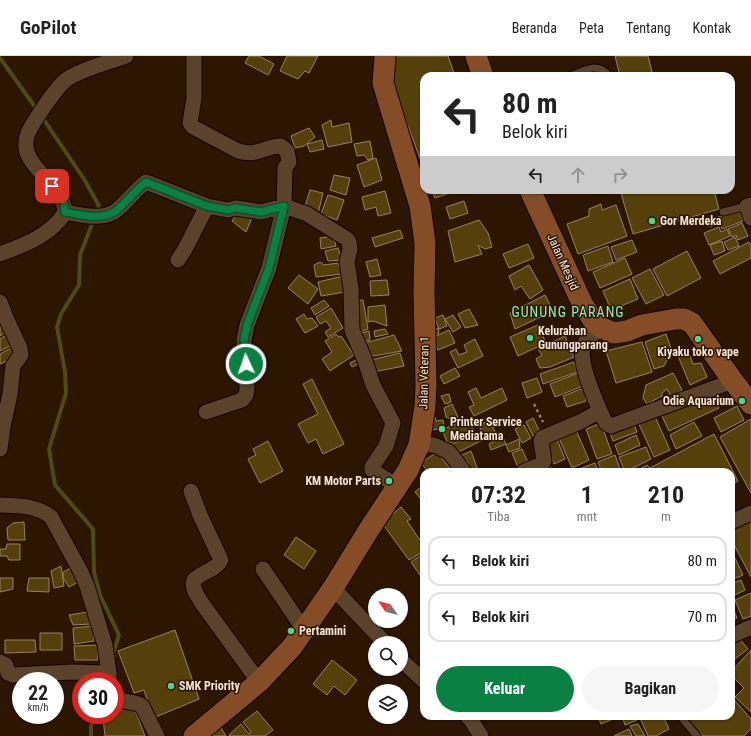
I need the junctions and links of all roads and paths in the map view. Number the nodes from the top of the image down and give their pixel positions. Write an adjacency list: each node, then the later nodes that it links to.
1 (126, 56): 12 (street)
2 (194, 56): 10 (street)
3 (385, 56): 24 (street, Jalan Veteran 1)
4 (476, 56): 5 (street)
5 (482, 72)
6 (582, 72): 7 (lane)
7 (605, 72)
8 (532, 194): 17 (street, Jalan Mesjid)
9 (207, 206): 10 (street); 12 (street); 15 (street)
10 (284, 206): 22 (street); 28 (street)
11 (750, 210): 13 (lane)
12 (65, 212): 14 (street)
13 (723, 212)
14 (0, 254)
15 (178, 260)
16 (0, 302): 25 (street)
17 (602, 328): 18 (street); 21 (street)
18 (733, 381): 20 (street); 21 (street)
19 (534, 404): 23 (path)
20 (751, 404)
21 (600, 411): 23 (street)
22 (206, 412)
23 (549, 435): 27 (street)
24 (419, 445): 26 (street); 28 (street, Jalan Veteran 1)
25 (0, 449)
26 (461, 468)
27 (532, 468)
28 (398, 486): 34 (street, Jalan Veteran 1)
29 (191, 491): 44 (street)
30 (0, 505): 42 (street)
31 (751, 513): 32 (street)
32 (735, 520)
33 (262, 569): 36 (street)
34 (333, 588): 36 (street, Jalan Veteran 1); 38 (street)
35 (751, 627): 37 (street)
36 (304, 630): 44 (street, Jalan Veteran 1)
37 (735, 634)
38 (378, 636)
39 (0, 662): 41 (street)
40 (408, 666): 43 (street)
41 (72, 672)
42 (108, 672)
43 (420, 677)
44 (259, 682): 49 (street, Jalan Veteran 1)
45 (124, 702): 48 (street)
46 (473, 720): 50 (street)
47 (683, 720): 51 (lane)
48 (157, 736)
49 (194, 736)
50 (481, 736)
51 (696, 736)

